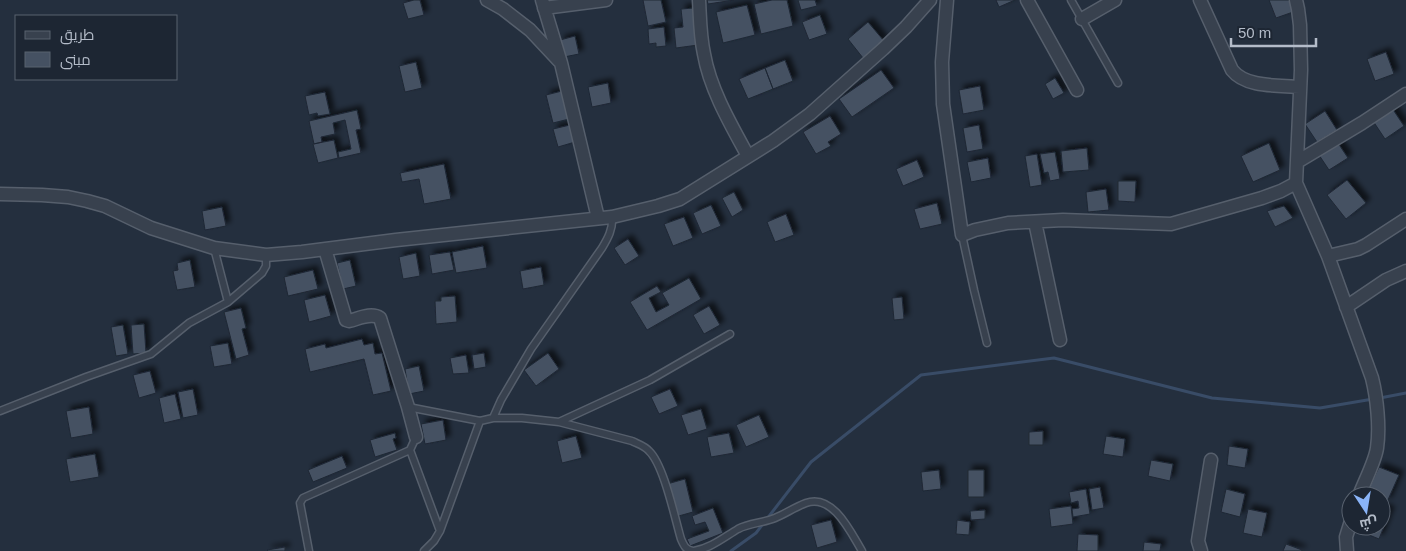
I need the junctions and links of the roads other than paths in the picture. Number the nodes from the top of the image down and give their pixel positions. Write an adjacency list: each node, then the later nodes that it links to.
1 (486, 0): 13 (street)
2 (606, 0): 11 (street)
3 (699, 0): 18 (street)
4 (930, 0): 18 (street)
5 (947, 0): 26 (street)
6 (1027, 0): 16 (street)
7 (1071, 0): 12 (lane)
8 (1115, 0): 12 (street)
9 (1200, 0): 15 (street)
10 (1296, 0): 15 (street)
11 (543, 4): 13 (street)
12 (1082, 19): 14 (lane)
13 (561, 63): 23 (street)
14 (1118, 83)
15 (1300, 87): 19 (street)
16 (1077, 90)
17 (1406, 94): 19 (street)
18 (748, 156): 22 (street)
19 (1297, 162): 20 (street)
20 (1296, 183): 25 (street); 30 (street)
21 (0, 194): 27 (street)
22 (612, 217): 23 (street); 39 (lane)
23 (598, 218): 28 (street)
24 (1406, 219): 30 (street)
25 (1035, 222): 26 (street); 35 (street)
26 (962, 235): 36 (lane)
27 (214, 248): 29 (street); 32 (lane)
28 (325, 249): 29 (street); 37 (street)
29 (266, 255): 32 (lane)
30 (1328, 256): 33 (street)
31 (1406, 271): 33 (street)
32 (228, 302): 38 (lane)
33 (1346, 307): 45 (street)
34 (730, 334): 41 (lane)
35 (1060, 340)
36 (987, 343)
37 (408, 407): 40 (lane); 42 (street)
38 (0, 411)
39 (493, 418): 40 (lane); 41 (lane)
40 (480, 420): 46 (lane)
41 (559, 422): 50 (lane)
42 (416, 437): 43 (lane)
43 (410, 450): 46 (lane); 48 (lane)
44 (1211, 460): 52 (street)
45 (1363, 486)
46 (440, 531): 49 (lane)
47 (1346, 536): 53 (street)
48 (308, 551)
49 (424, 551)
50 (694, 551): 51 (lane)
51 (862, 551)
52 (1200, 551)
53 (1347, 551)

